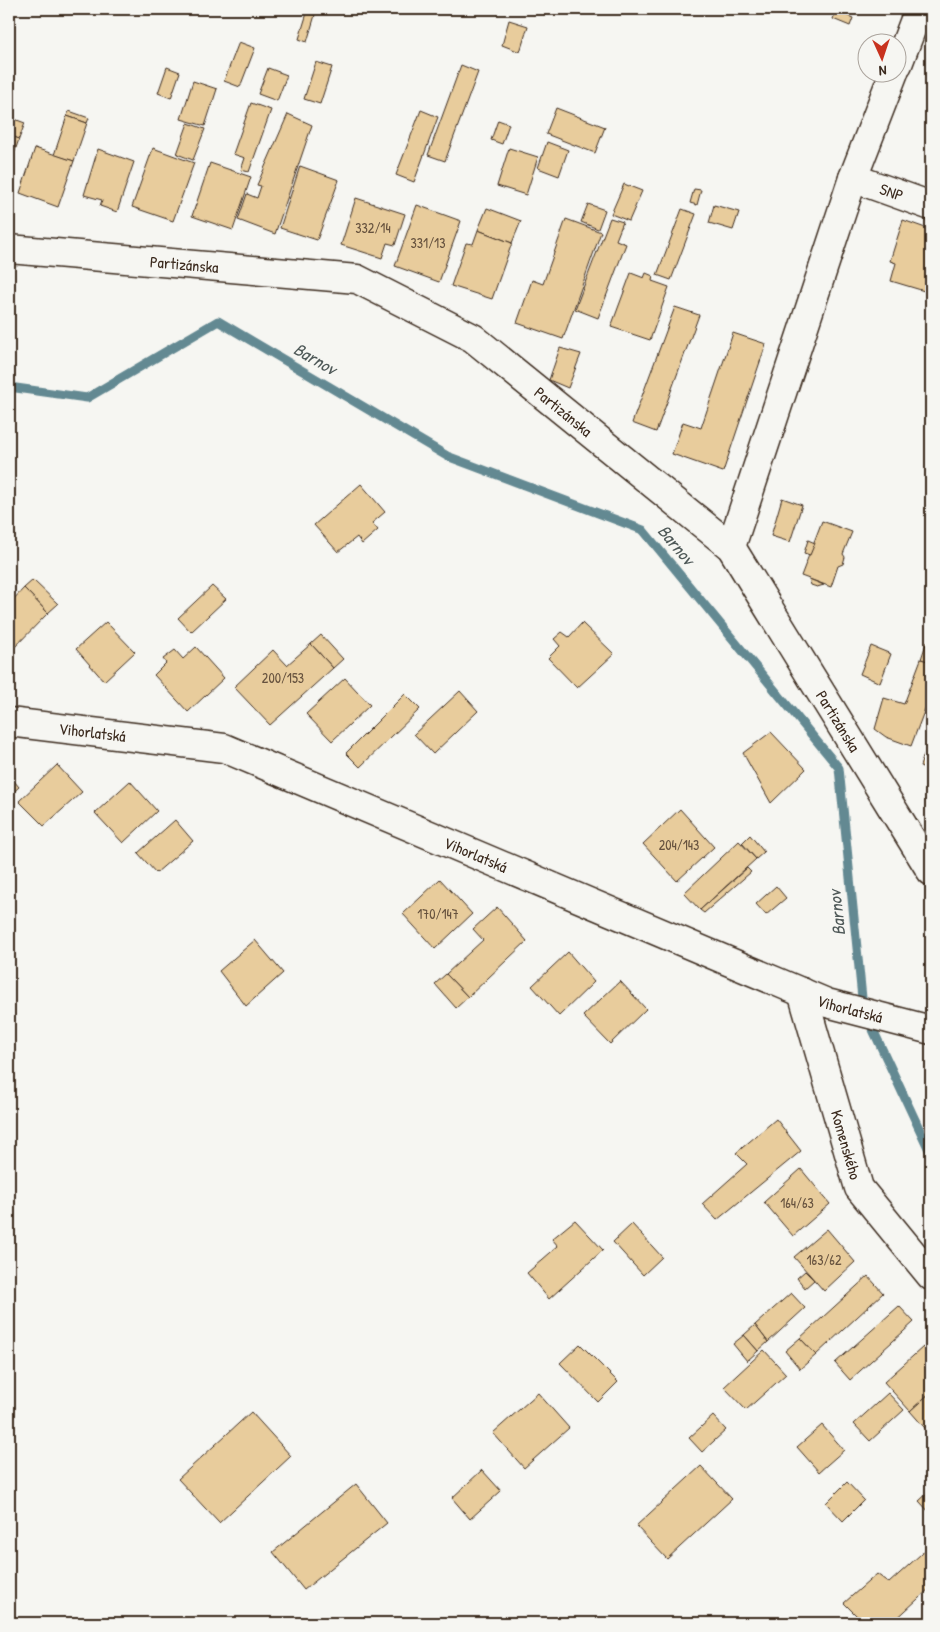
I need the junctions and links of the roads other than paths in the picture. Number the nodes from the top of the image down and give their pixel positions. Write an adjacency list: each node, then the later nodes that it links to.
1 (919, 9): 2 (street)
2 (908, 38)
3 (890, 82): 4 (street)
4 (853, 178): 5 (street, SNP); 7 (street)
5 (931, 206)
6 (9, 249): 7 (street, Partizánska)
7 (731, 548): 9 (street, Partizánska)
8 (9, 722): 10 (street, Vihorlatská)
9 (931, 871)
10 (802, 992): 11 (street, Vihorlatská); 12 (street, Komenského)
11 (931, 1030)
12 (931, 1276)

